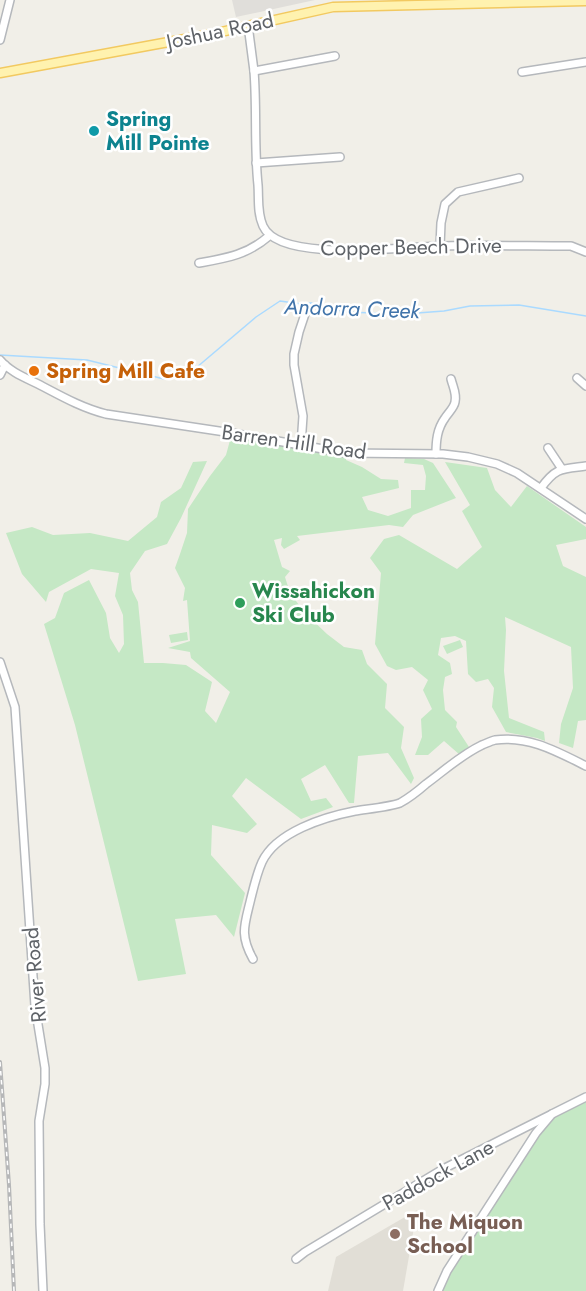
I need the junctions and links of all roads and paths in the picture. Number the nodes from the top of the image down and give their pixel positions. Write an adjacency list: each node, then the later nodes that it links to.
1 (10, 0): 5 (street)
2 (572, 1): 3 (main road, Joshua Road); 4 (main road, Joshua Road)
3 (586, 1)
4 (248, 26): 8 (street); 10 (main road, Joshua Road)
5 (0, 40)
6 (335, 56): 8 (street)
7 (586, 63): 9 (street)
8 (254, 71): 12 (street)
9 (522, 72)
10 (0, 73)
11 (340, 157): 12 (street)
12 (256, 163): 14 (street)
13 (519, 178): 15 (street)
14 (269, 236): 15 (street, Copper Beech Drive); 17 (street)
15 (440, 246): 16 (street, Copper Beech Drive)
16 (586, 252)
17 (199, 263)
18 (306, 311): 24 (street)
19 (2, 363): 20 (street); 24 (street, Barren Hill Road)
20 (0, 375)
21 (577, 378): 23 (street)
22 (451, 379): 26 (street)
23 (586, 386)
24 (301, 445): 26 (street, Barren Hill Road)
25 (548, 448): 28 (street)
26 (436, 454): 29 (street, Barren Hill Road)
27 (586, 466): 28 (street)
28 (562, 469): 29 (street)
29 (541, 488): 30 (street, Barren Hill Road)
30 (586, 519)
31 (0, 662): 37 (street, River Road)
32 (586, 766): 33 (street)
33 (253, 959)
34 (586, 1097): 35 (street, Paddock Lane)
35 (552, 1114): 36 (street, Paddock Lane); 38 (street)
36 (296, 1259)
37 (43, 1291)
38 (438, 1291)

